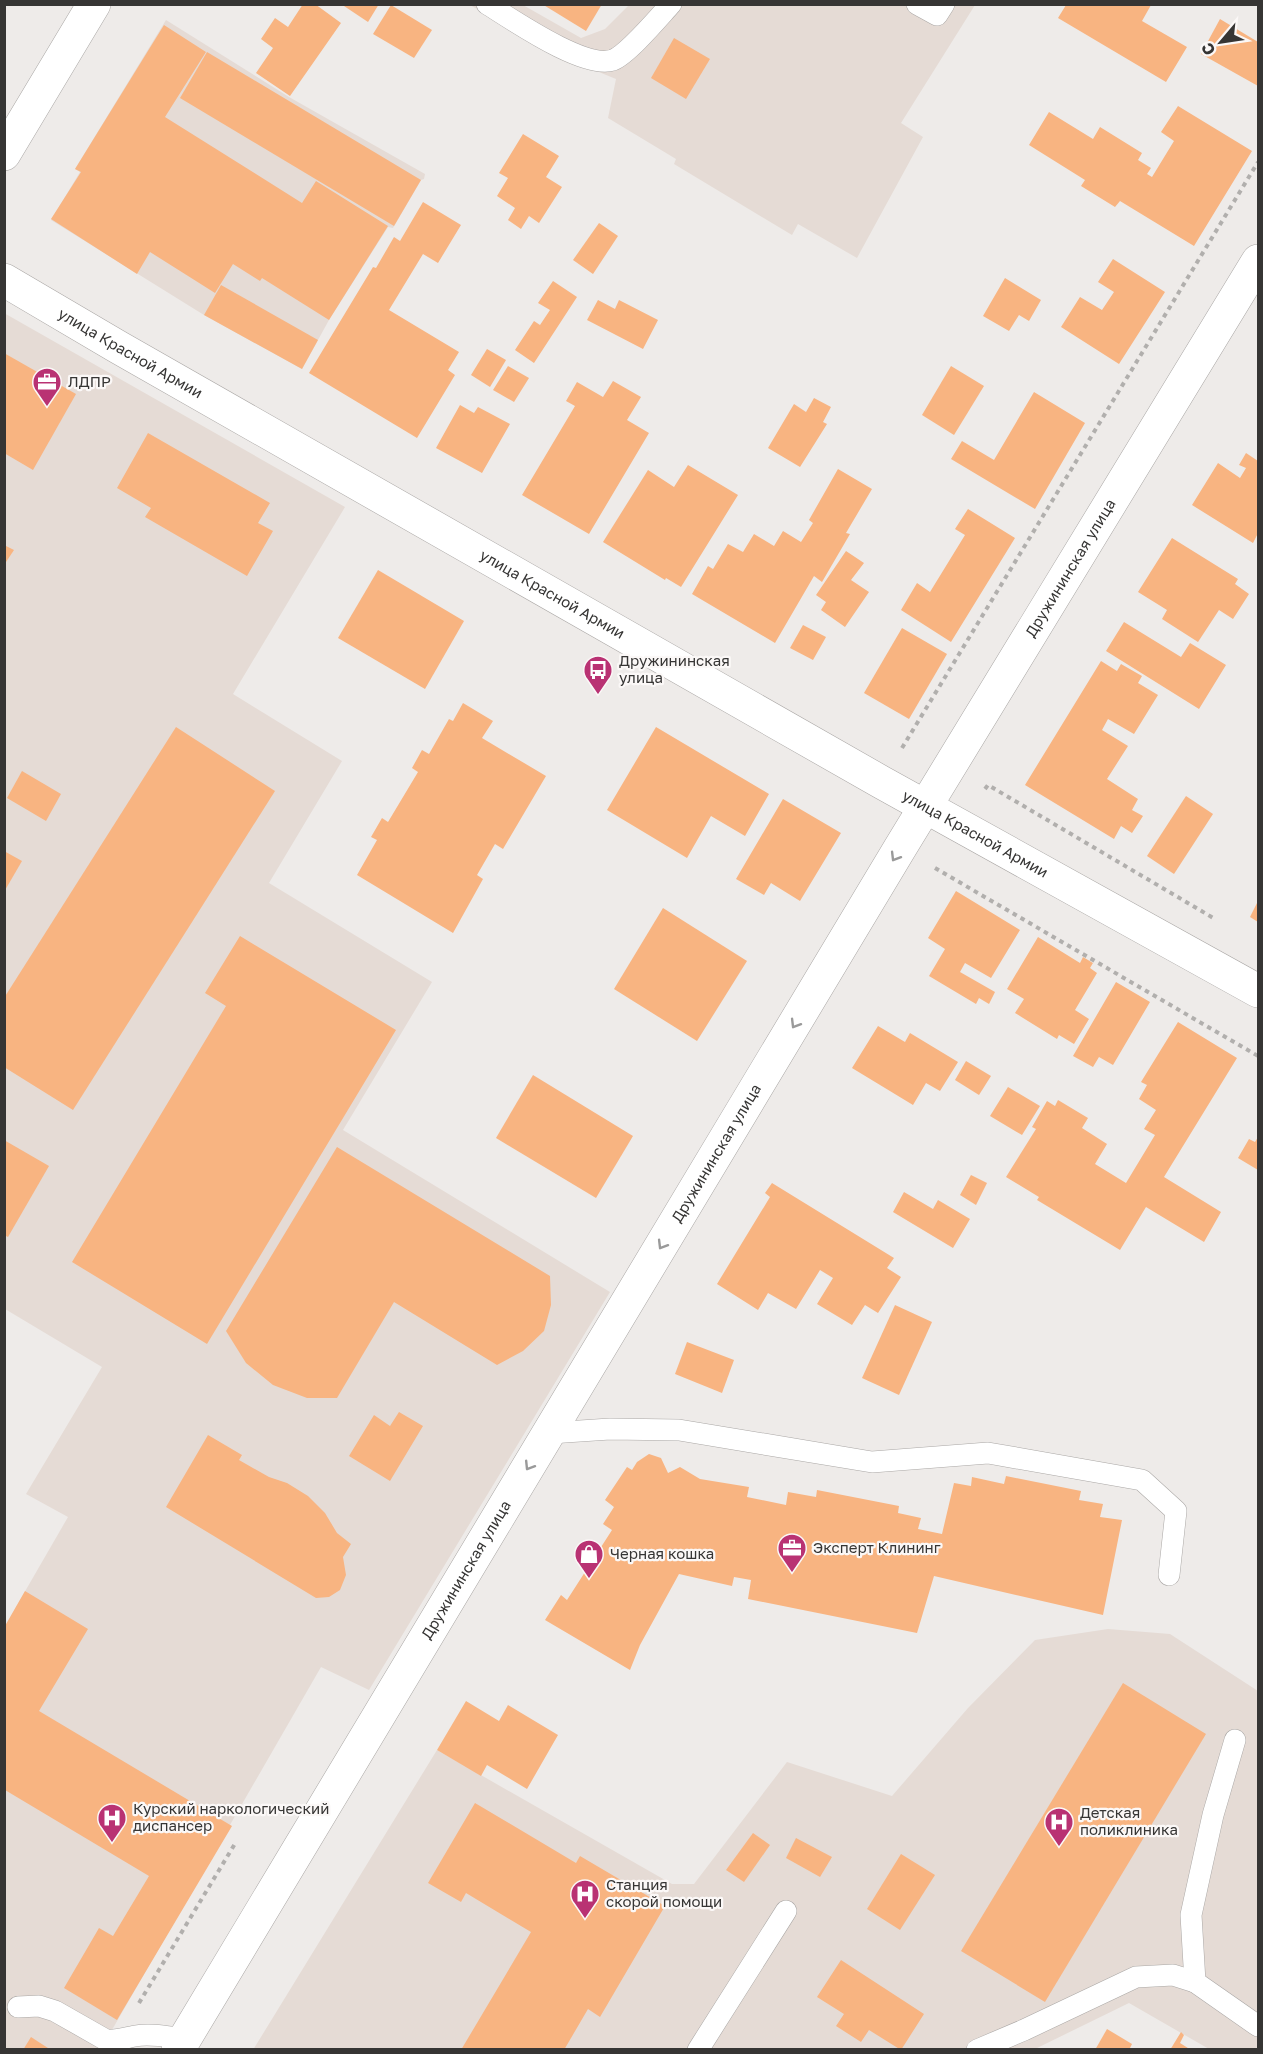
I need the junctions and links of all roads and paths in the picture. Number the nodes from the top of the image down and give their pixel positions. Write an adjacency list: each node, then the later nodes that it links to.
1 (94, 4): 6 (street)
2 (487, 4): 3 (lane)
3 (670, 4)
4 (917, 4): 5 (lane)
5 (944, 4)
6 (4, 154)
7 (1258, 162): 10 (path)
8 (1258, 261): 11 (street, Дружининская улица)
9 (4, 280): 10 (street, улица Красной Армии)
10 (881, 782): 11 (street, улица Красной Армии)
11 (926, 807): 12 (street, Дружининская улица); 13 (street, улица Красной Армии)
12 (900, 848): 14 (path); 15 (street, Дружининская улица, one-way to 15)
13 (1258, 991)
14 (1258, 1056)
15 (550, 1433): 16 (lane); 24 (street, Дружининская улица, one-way to 24)
16 (1169, 1575)
17 (1235, 1740): 20 (lane)
18 (236, 1842): 23 (path)
19 (786, 1911): 25 (lane)
20 (1195, 1982): 22 (lane); 26 (lane)
21 (18, 2007): 23 (lane)
22 (1258, 2026)
23 (116, 2041): 24 (lane)
24 (181, 2044)
25 (698, 2049)
26 (977, 2049)

